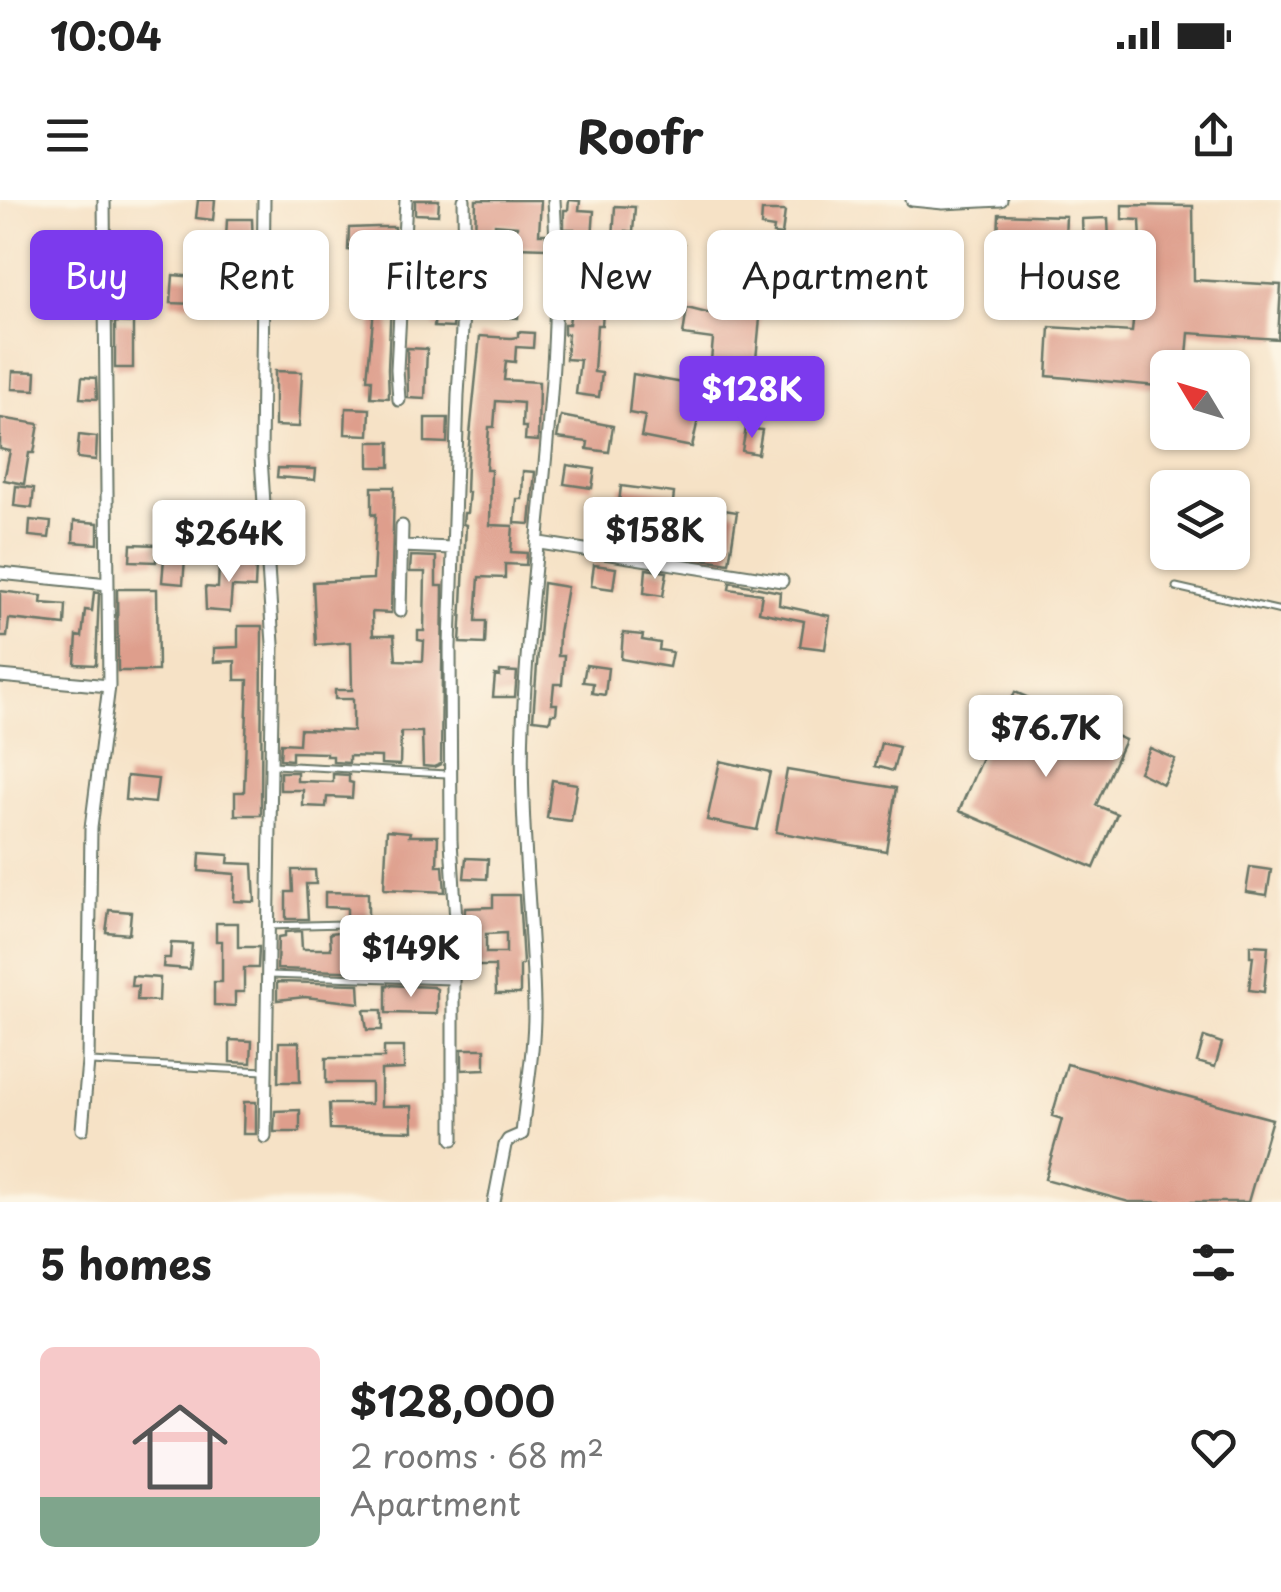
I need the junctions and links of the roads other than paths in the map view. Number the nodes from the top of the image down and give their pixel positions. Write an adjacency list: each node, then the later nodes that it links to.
1 (104, 200): 15 (street)
2 (264, 200): 21 (street)
3 (406, 200): 8 (street)
4 (464, 200): 12 (street)
5 (554, 200): 10 (street)
6 (912, 200): 7 (street)
7 (1001, 200)
8 (399, 400)
9 (402, 526): 11 (street)
10 (540, 543): 14 (street); 32 (street)
11 (402, 546): 12 (street); 18 (street)
12 (452, 548): 22 (street)
13 (0, 573): 15 (street)
14 (782, 581)
15 (108, 584): 20 (street)
16 (1176, 587): 17 (lane)
17 (1281, 611)
18 (400, 612)
19 (0, 676): 20 (street)
20 (109, 686): 27 (street)
21 (270, 764): 22 (lane); 24 (street)
22 (450, 774): 23 (street)
23 (456, 921): 24 (lane); 26 (street)
24 (269, 926): 25 (street)
25 (269, 975): 26 (lane); 28 (street)
26 (453, 982): 31 (street)
27 (88, 1062): 28 (lane); 29 (street)
28 (268, 1071): 30 (street)
29 (82, 1128)
30 (265, 1137)
31 (453, 1139)
32 (494, 1202)

